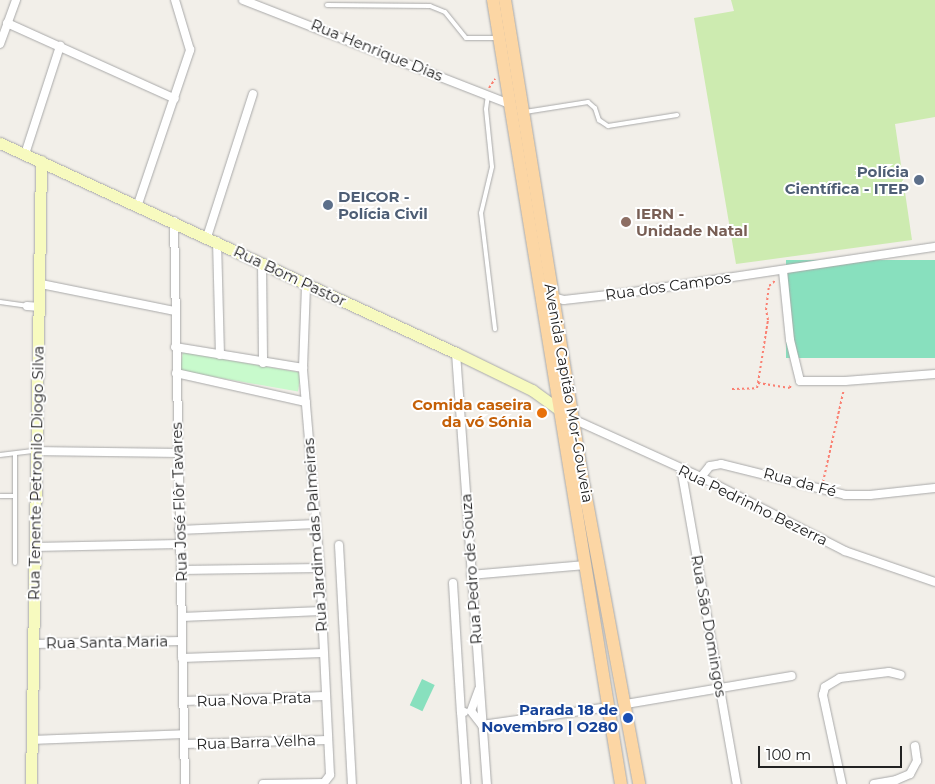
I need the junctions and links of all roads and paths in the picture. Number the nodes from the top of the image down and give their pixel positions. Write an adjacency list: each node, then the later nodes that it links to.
1 (16, 0): 9 (street)
2 (175, 0): 15 (street)
3 (243, 0): 8 (street, Rua Henrique Dias)
4 (274, 0): 8 (street)
5 (493, 0): 10 (main road, Avenida Capitão Mor-Gouveia)
6 (505, 0): 17 (main road, Avenida Capitão Mor-Gouveia)
7 (327, 6): 10 (lane)
8 (273, 10): 14 (street, Rua Henrique Dias)
9 (7, 23): 11 (street); 12 (street)
10 (500, 38): 16 (main road, Avenida Capitão Mor-Gouveia)
11 (0, 44)
12 (60, 46): 15 (street); 20 (street)
13 (253, 94): 25 (street)
14 (488, 95): 16 (street, Rua Henrique Dias); 36 (lane)
15 (175, 99): 23 (street)
16 (510, 104): 22 (main road, Avenida Capitão Mor-Gouveia)
17 (523, 112): 18 (lane); 22 (main road, Avenida Capitão Mor-Gouveia)
18 (677, 115)
19 (0, 143): 20 (main road, Rua Bom Pastor)
20 (25, 154): 21 (main road, Rua Bom Pastor)
21 (41, 161): 23 (main road, Rua Bom Pastor); 29 (main road, Rua Tenente Petronilo Diogo Silva)
22 (529, 185): 31 (main road, Avenida Capitão Mor-Gouveia); 49 (main road, Avenida Capitão Mor-Gouveia)
23 (138, 204): 24 (main road, Rua Bom Pastor)
24 (174, 221): 25 (main road, Rua Bom Pastor); 35 (street, Rua José Flôr Tavares)
25 (212, 239): 27 (main road, Rua Bom Pastor); 39 (street)
26 (935, 247): 28 (street, Rua dos Campos)
27 (262, 263): 30 (main road, Rua Bom Pastor); 40 (street)
28 (783, 275): 31 (street, Rua dos Campos); 44 (street); 46 (path)
29 (40, 284): 34 (main road, Rua Tenente Petronilo Diogo Silva); 35 (street)
30 (306, 284): 38 (main road, Rua Bom Pastor); 41 (street, Rua Jardim das Palmeiras)
31 (552, 297): 50 (main road, Avenida Capitão Mor-Gouveia)
32 (0, 302): 33 (lane)
33 (28, 306): 34 (street)
34 (40, 307): 51 (main road, Rua Tenente Petronilo Diogo Silva)
35 (175, 311): 37 (street, Rua José Flôr Tavares)
36 (495, 329)
37 (176, 346): 39 (street); 42 (street, Rua José Flôr Tavares)
38 (456, 353): 49 (main road, Rua Bom Pastor); 70 (street, Rua Pedro de Souza)
39 (220, 356): 40 (street)
40 (263, 363): 41 (street)
41 (304, 368): 48 (street, Rua Jardim das Palmeiras)
42 (176, 373): 48 (street); 52 (street, Rua José Flôr Tavares)
43 (935, 374): 45 (street)
44 (800, 381): 45 (street); 46 (path)
45 (845, 381): 58 (path)
46 (758, 383): 47 (path)
47 (732, 389)
48 (306, 402): 61 (street, Rua Jardim das Palmeiras)
49 (560, 410): 50 (main road, Rua Bom Pastor); 67 (main road, Avenida Capitão Mor-Gouveia)
50 (573, 419): 55 (street, Rua Pedrinho Bezerra); 85 (main road, Avenida Capitão Mor-Gouveia)
51 (36, 451): 52 (street); 53 (lane); 65 (main road, Rua Tenente Petronilo Diogo Silva)
52 (176, 453): 62 (street, Rua José Flôr Tavares)
53 (15, 454): 54 (lane); 60 (lane)
54 (0, 455)
55 (681, 468): 56 (street, Rua Pedrinho Bezerra); 81 (street, Rua São Domingos)
56 (701, 477): 58 (street, Rua da Fé); 71 (street, Rua Pedrinho Bezerra)
57 (935, 488): 58 (street, Rua da Fé)
58 (822, 489)
59 (0, 496): 60 (lane)
60 (15, 496): 66 (lane)
61 (316, 524): 62 (street); 68 (street, Rua Jardim das Palmeiras)
62 (179, 530): 63 (street, Rua José Flôr Tavares)
63 (180, 544): 65 (street); 69 (street, Rua José Flôr Tavares)
64 (339, 545): 99 (street)
65 (34, 547): 76 (main road, Rua Tenente Petronilo Diogo Silva)
66 (15, 563)
67 (586, 565): 70 (street); 86 (main road, Avenida Capitão Mor-Gouveia)
68 (320, 568): 69 (street); 73 (street, Rua Jardim das Palmeiras)
69 (181, 570): 74 (street, Rua José Flôr Tavares)
70 (472, 575): 82 (street, Rua Pedro de Souza)
71 (935, 582)
72 (453, 583): 88 (street)
73 (321, 611): 74 (street); 77 (street, Rua Jardim das Palmeiras)
74 (182, 617): 75 (street, Rua José Flôr Tavares)
75 (181, 641): 76 (street, Rua Santa Maria); 78 (street, Rua José Flôr Tavares)
76 (33, 644): 91 (main road, Rua Tenente Petronilo Diogo Silva)
77 (323, 653): 78 (street); 83 (street, Rua Jardim das Palmeiras)
78 (182, 658): 84 (street, Rua José Flôr Tavares)
79 (901, 675): 105 (street)
80 (792, 676): 81 (street)
81 (720, 688): 85 (street); 104 (street, Rua São Domingos)
82 (479, 689): 87 (street); 89 (street, Rua Pedro de Souza)
83 (325, 696): 84 (street, Rua Nova Prata); 92 (street, Rua Jardim das Palmeiras)
84 (184, 701): 90 (street, Rua José Flôr Tavares)
85 (626, 704): 103 (main road, Avenida Capitão Mor-Gouveia)
86 (609, 707): 89 (street); 102 (main road, Avenida Capitão Mor-Gouveia)
87 (471, 711): 88 (street); 89 (street)
88 (460, 712): 100 (street)
89 (482, 725): 101 (street, Rua Pedro de Souza)
90 (184, 734): 91 (street); 93 (street, Rua José Flôr Tavares)
91 (31, 740): 96 (main road, Rua Tenente Petronilo Diogo Silva)
92 (328, 740): 93 (street, Rua Barra Velha); 95 (street, Rua Jardim das Palmeiras)
93 (184, 744): 97 (street, Rua José Flôr Tavares)
94 (915, 746): 106 (street)
95 (324, 783): 98 (street)
96 (31, 784)
97 (185, 784)
98 (263, 784)
99 (352, 784)
100 (466, 784)
101 (487, 784)
102 (621, 784)
103 (639, 784)
104 (737, 784)
105 (842, 784)
106 (874, 784)

